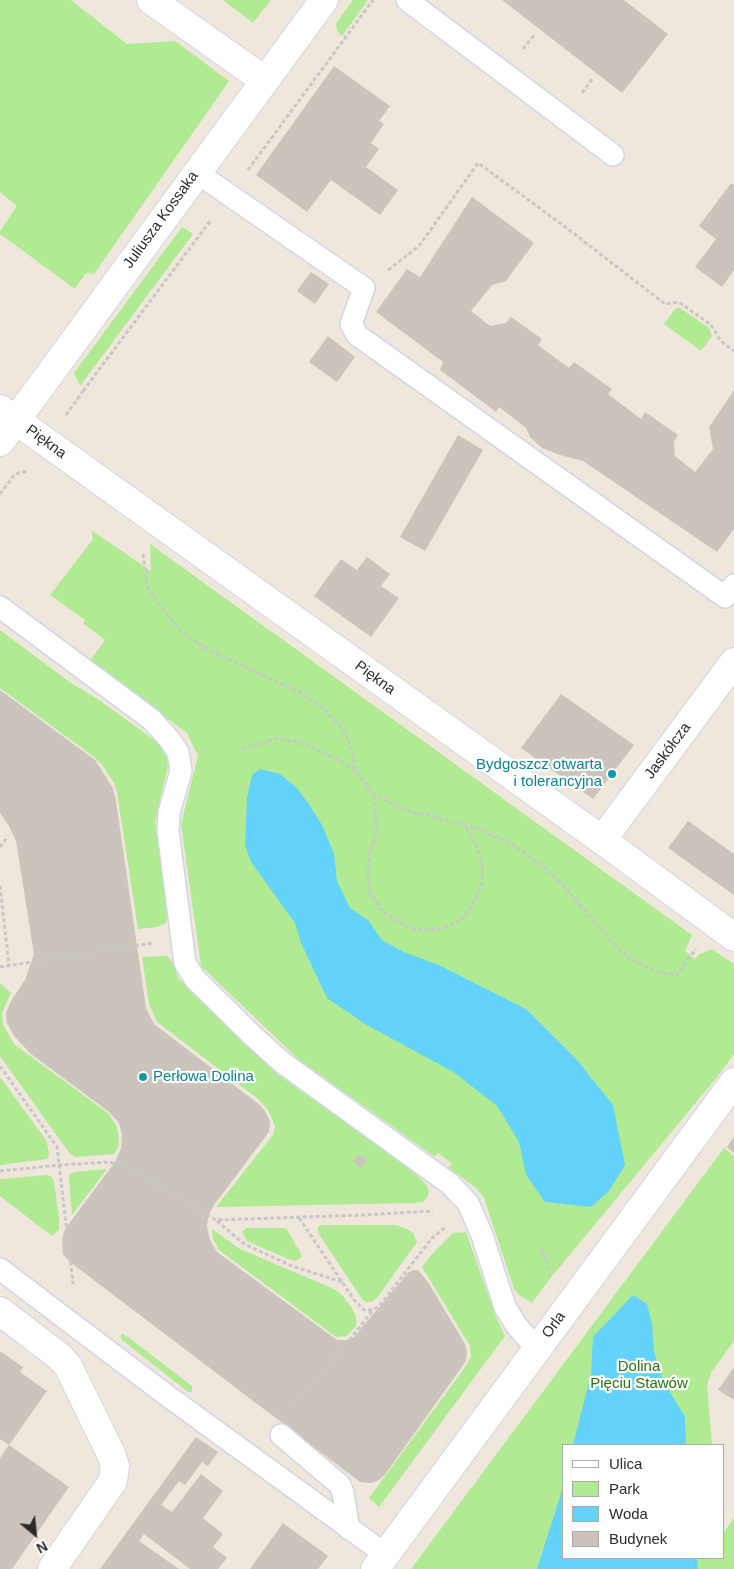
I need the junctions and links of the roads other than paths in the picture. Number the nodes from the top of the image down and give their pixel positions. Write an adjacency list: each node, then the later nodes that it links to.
1 (151, 0): 4 (street)
2 (324, 0): 4 (street, Juliusza Kossaka)
3 (407, 0): 5 (lane)
4 (264, 80): 6 (street, Juliusza Kossaka)
5 (613, 155)
6 (196, 172): 7 (street, Juliusza Kossaka); 8 (lane)
7 (5, 423): 11 (street, Piękna)
8 (731, 595)
9 (0, 607): 16 (lane)
10 (734, 662): 11 (street, Jaskółcza)
11 (602, 840): 12 (street, Piękna)
12 (734, 937)
13 (734, 1082): 16 (street, Orla)
14 (0, 1269): 18 (lane)
15 (0, 1311): 20 (street)
16 (537, 1348): 19 (street, Orla)
17 (281, 1435): 18 (lane)
18 (349, 1529): 19 (lane)
19 (380, 1562)
20 (52, 1569)

